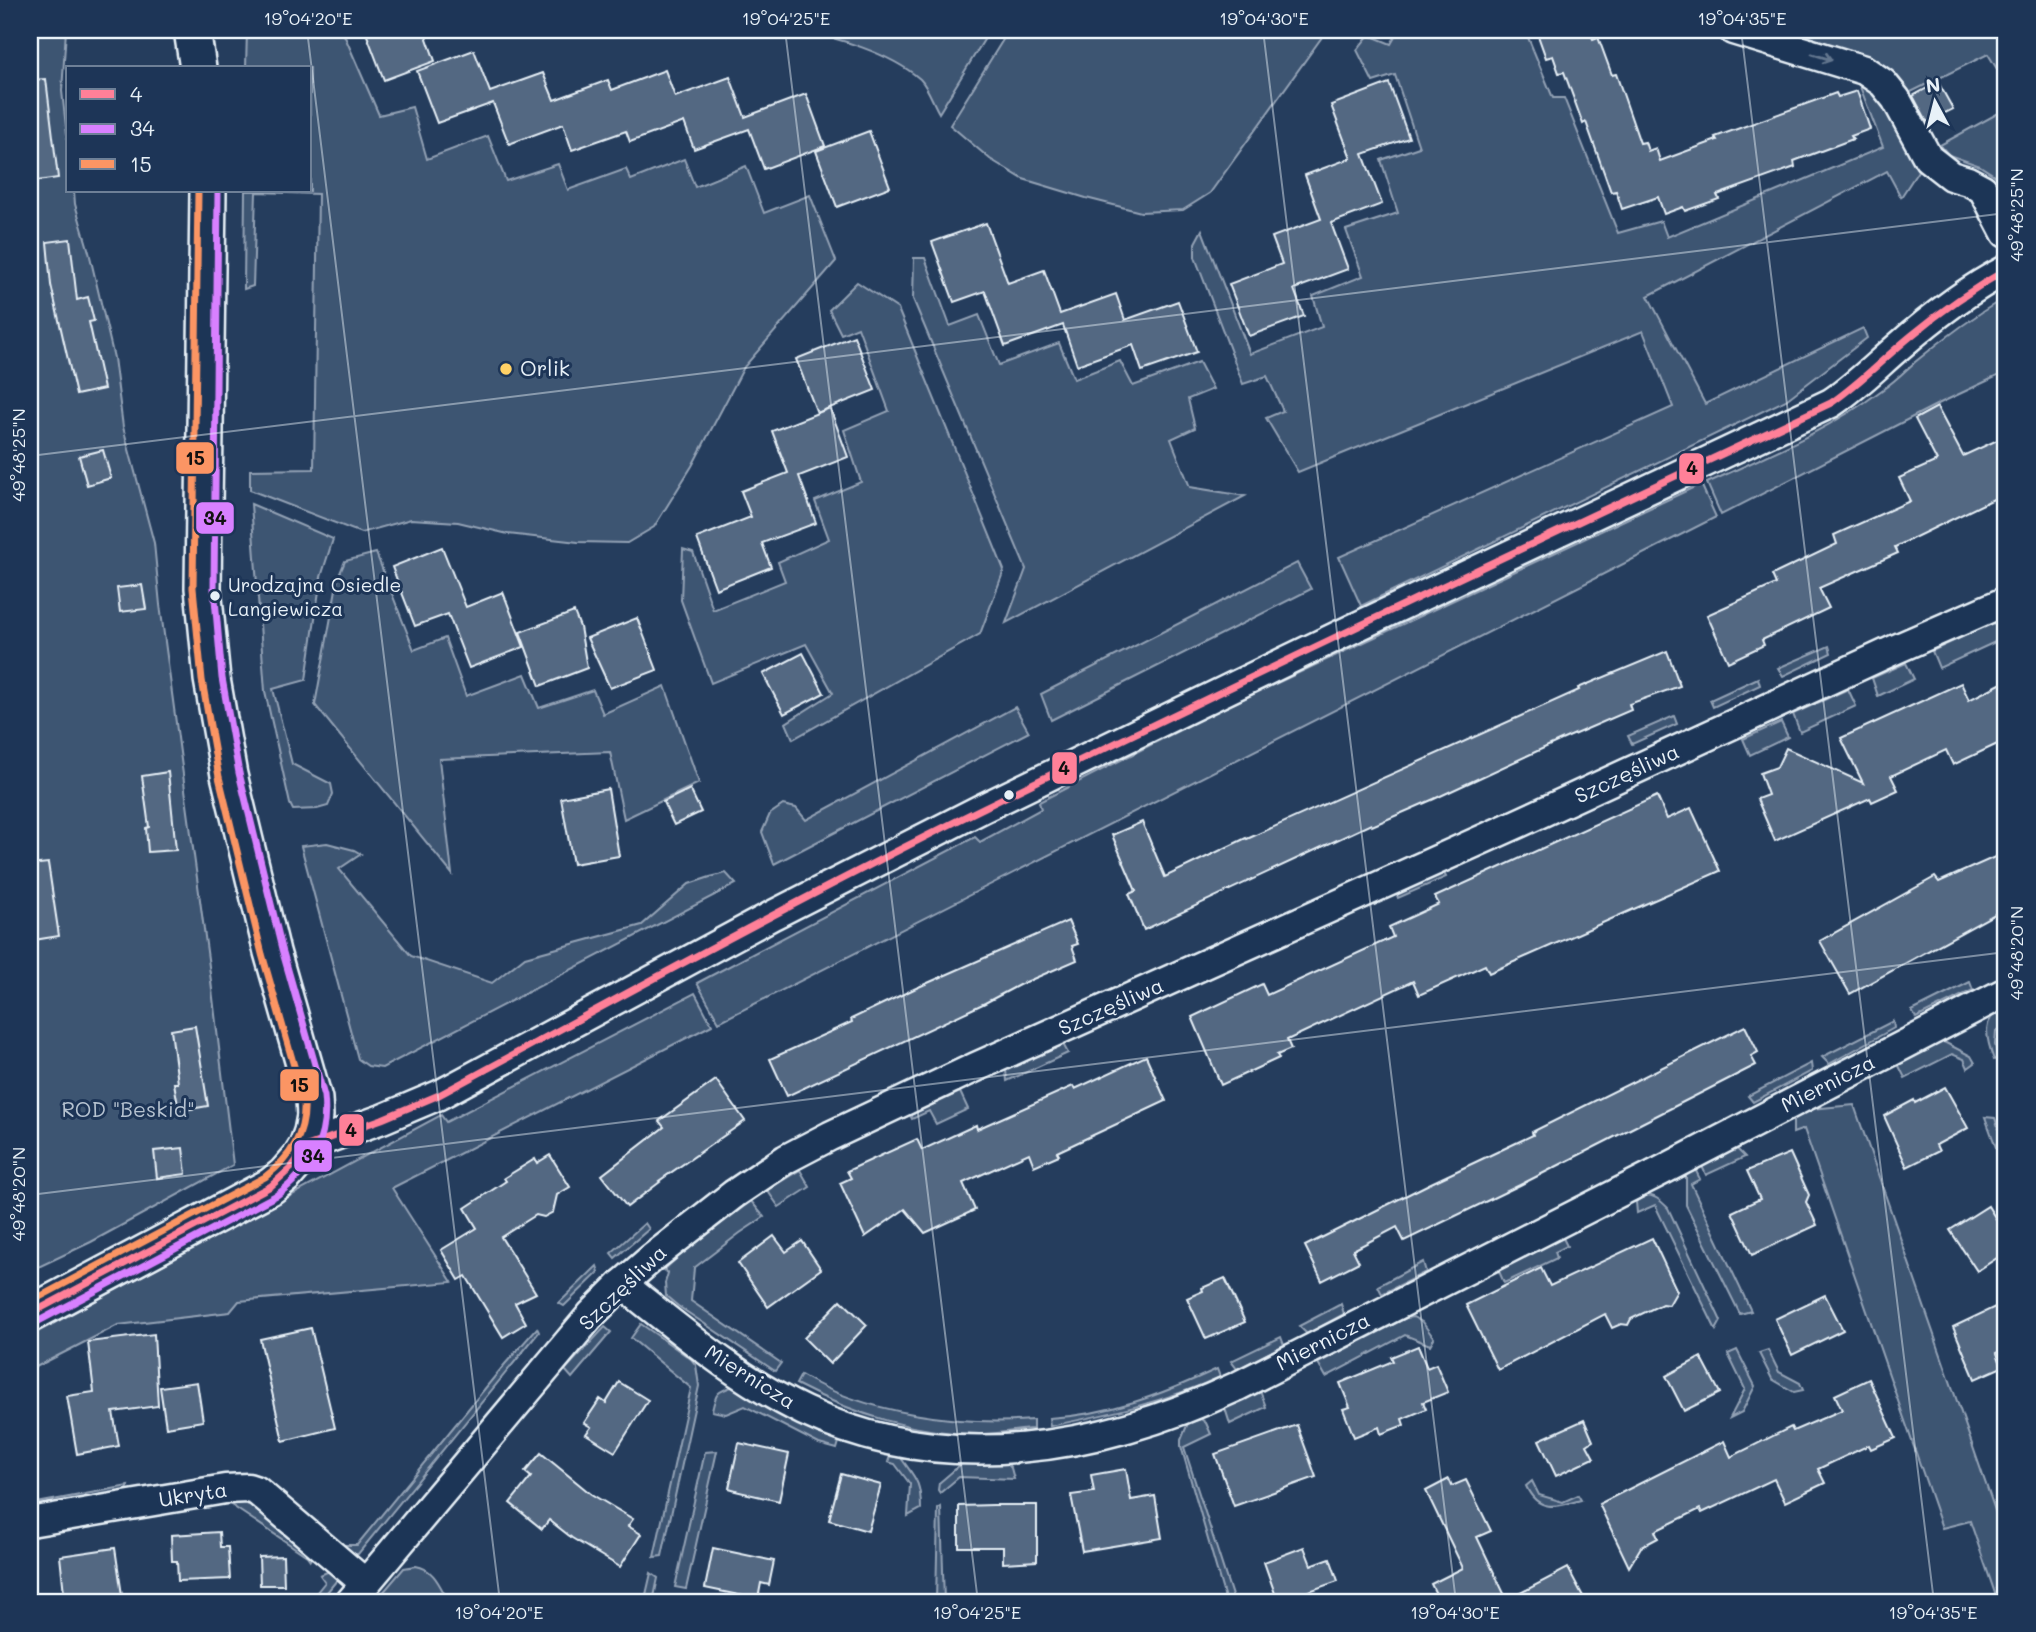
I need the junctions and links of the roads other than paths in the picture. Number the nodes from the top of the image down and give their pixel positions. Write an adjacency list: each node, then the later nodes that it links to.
1 (192, 30): 3 (street)
2 (1733, 30): 5 (street, one-way to 5)
3 (198, 66)
4 (208, 192): 9 (street)
5 (2006, 233)
6 (2006, 270): 9 (street)
7 (2006, 601): 10 (street, Szczęśliwa)
8 (2006, 992): 10 (street, Miernicza)
9 (307, 1146): 11 (street)
10 (622, 1284): 13 (street, Szczęśliwa)
11 (30, 1314)
12 (30, 1522): 13 (street, Ukryta)
13 (357, 1593)

